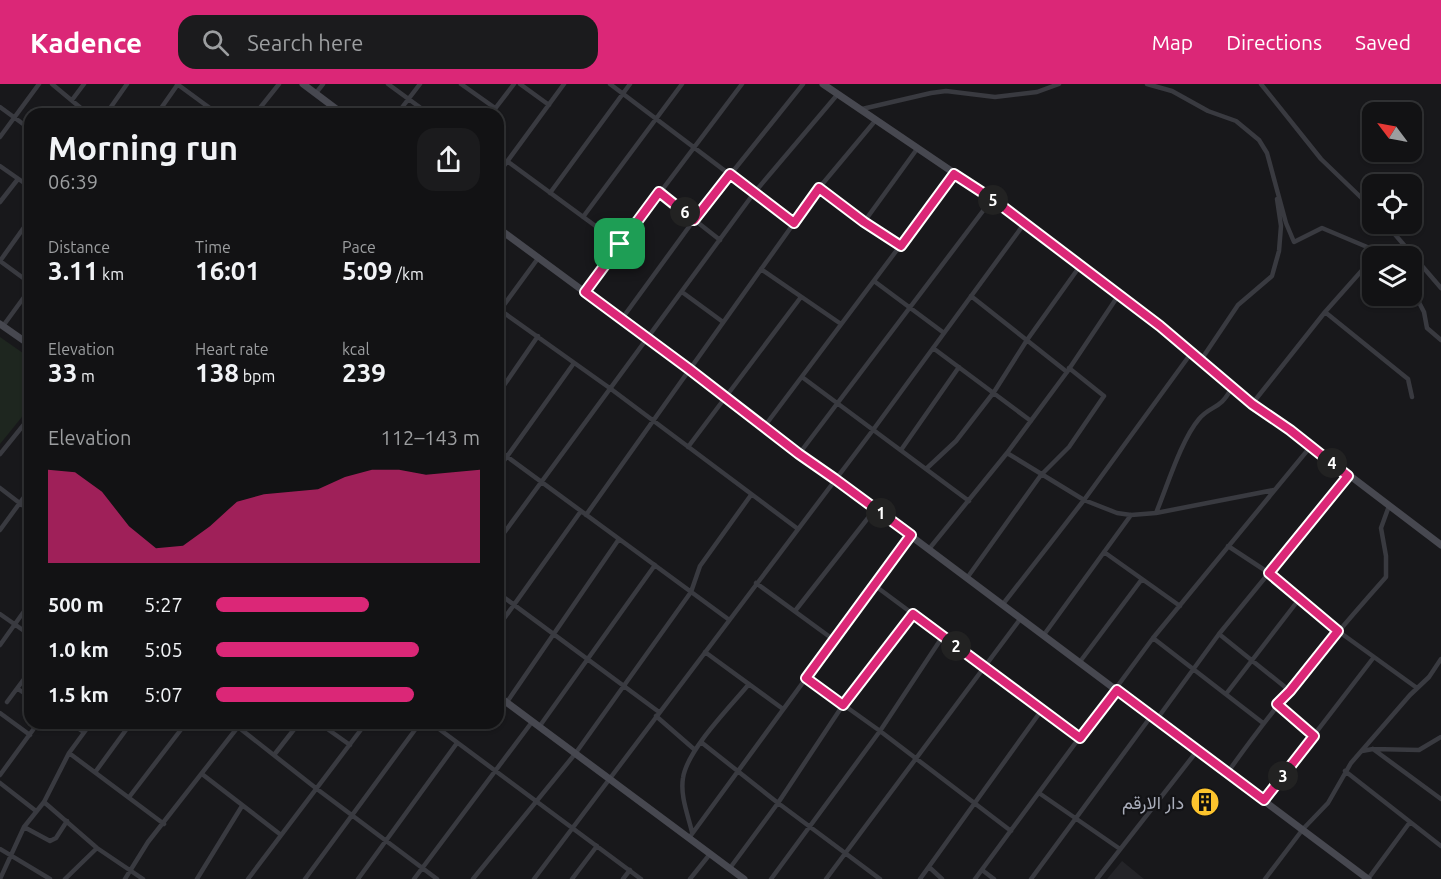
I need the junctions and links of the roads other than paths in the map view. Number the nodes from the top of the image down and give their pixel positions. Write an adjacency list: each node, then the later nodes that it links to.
1 (39, 84): 41 (street)
2 (52, 84): 28 (street)
3 (84, 84): 28 (street)
4 (127, 84): 32 (street)
5 (178, 84): 33 (street); 34 (street)
6 (279, 84): 35 (street)
7 (303, 84): 24 (street)
8 (323, 84): 24 (street)
9 (388, 84): 27 (street)
10 (420, 84): 27 (street)
11 (462, 84): 39 (street)
12 (514, 84): 39 (street)
13 (520, 84): 29 (street)
14 (564, 84): 29 (street)
15 (610, 84): 25 (street)
16 (630, 84): 25 (street)
17 (682, 84): 42 (street)
18 (742, 84): 46 (street)
19 (803, 84): 51 (street)
20 (823, 84): 26 (street)
21 (1059, 84): 40 (street)
22 (1147, 84): 55 (street)
23 (1261, 84): 60 (street)
24 (316, 93): 36 (street)
25 (623, 93): 42 (street); 58 (street)
26 (837, 95): 40 (street); 59 (street)
27 (409, 99): 37 (street); 38 (street)
28 (72, 100): 31 (street)
29 (549, 105): 48 (street)
30 (0, 107): 41 (street)
31 (81, 108)
32 (110, 108)
33 (161, 108)
34 (210, 108)
35 (261, 108)
36 (336, 108)
37 (402, 108)
38 (421, 108)
39 (495, 108)
40 (859, 110): 43 (street)
41 (14, 118): 44 (street); 45 (street)
42 (656, 118): 46 (street); 63 (street)
43 (876, 121): 47 (street); 56 (street)
44 (24, 125)
45 (0, 137)
46 (693, 147): 51 (street); 57 (street)
47 (917, 149): 52 (street); 65 (street)
48 (507, 161): 49 (street); 58 (street)
49 (504, 163)
50 (0, 166): 53 (street)
51 (730, 174): 59 (street); 64 (street)
52 (954, 174): 61 (street); 73 (street)
53 (18, 179): 54 (street); 62 (street)
54 (24, 183)
55 (1275, 184): 74 (street); 106 (street)
56 (819, 188): 65 (street); 66 (street)
57 (659, 192): 64 (street); 72 (street)
58 (550, 193): 63 (street)
59 (754, 193): 66 (street); 71 (street)
60 (1362, 198)
61 (993, 199): 67 (street); 91 (street)
62 (0, 202)
63 (583, 217): 72 (street)
64 (694, 220): 71 (street); 94 (street)
65 (864, 222): 73 (street)
66 (794, 223): 78 (street)
67 (1024, 224): 77 (street); 86 (street)
68 (24, 227): 76 (street)
69 (504, 234): 75 (street)
70 (1395, 234): 82 (street)
71 (720, 240): 84 (street)
72 (620, 244): 83 (street)
73 (901, 246): 81 (street)
74 (1362, 248)
75 (539, 258): 83 (street); 89 (street)
76 (0, 261): 80 (street)
77 (1080, 266): 87 (street); 101 (street)
78 (761, 269): 88 (street); 95 (street)
79 (1362, 272): 92 (street)
80 (24, 279)
81 (874, 281): 91 (street); 96 (street)
82 (1441, 288)
83 (585, 292): 94 (street)
84 (682, 292): 95 (street); 100 (street)
85 (24, 296): 97 (street)
86 (971, 296): 98 (street); 101 (street)
87 (1118, 296): 105 (street); 110 (street)
88 (801, 297): 96 (street); 116 (street)
89 (504, 305)
90 (1421, 306): 102 (street)
91 (911, 308): 98 (street); 118 (street)
92 (1325, 312): 117 (street); 119 (street)
93 (504, 315): 99 (street)
94 (621, 320): 100 (street)
95 (723, 322): 109 (street)
96 (841, 324): 111 (street)
97 (1, 325): 103 (street)
98 (944, 333): 104 (street)
99 (538, 336): 107 (street); 112 (street)
100 (648, 339): 109 (street); 114 (street)
101 (1028, 340): 110 (street); 115 (street)
102 (1441, 340)
103 (24, 341)
104 (933, 348): 108 (street); 124 (street)
105 (1192, 352): 106 (street); 143 (street)
106 (1201, 360): 113 (street)
107 (574, 363): 114 (street); 132 (street)
108 (959, 367): 115 (street); 127 (street)
109 (689, 369): 116 (street); 120 (street)
110 (1068, 370): 121 (street); 135 (street)
111 (802, 377): 118 (street); 123 (street)
112 (504, 385)
113 (1232, 387): 119 (street); 150 (street)
114 (611, 389): 120 (street); 138 (street)
115 (994, 392): 121 (street); 134 (street)
116 (726, 397): 123 (street); 126 (street)
117 (1412, 397)
118 (839, 403): 124 (street); 130 (street)
119 (1252, 404): 125 (street)
120 (654, 421): 126 (street); 149 (street)
121 (1031, 421): 128 (street)
122 (24, 424): 129 (street)
123 (764, 427): 130 (street)
124 (873, 430): 127 (street); 137 (street)
125 (1311, 446): 136 (street); 140 (street)
126 (688, 447): 141 (street)
127 (901, 450): 134 (street)
128 (1007, 453): 135 (street); 144 (street)
129 (0, 454)
130 (799, 454): 137 (street)
131 (504, 455): 132 (street)
132 (507, 457): 133 (street); 138 (street)
133 (504, 461)
134 (926, 469): 144 (street)
135 (1041, 475): 143 (street); 163 (street)
136 (1348, 476): 147 (street); 162 (street)
137 (835, 479): 148 (street); 152 (street)
138 (542, 481): 149 (street); 154 (street)
139 (0, 488): 145 (street)
140 (1274, 490): 150 (street); 158 (street)
141 (751, 495): 152 (street); 167 (street)
142 (24, 497): 145 (street)
143 (1084, 500): 151 (street); 171 (street)
144 (969, 501): 159 (street)
145 (20, 503): 146 (street); 153 (street)
146 (24, 506)
147 (1389, 506): 157 (street); 182 (street)
148 (875, 509): 155 (street); 174 (street)
149 (584, 513): 156 (street); 170 (street)
150 (1155, 513): 151 (street)
151 (1131, 515): 160 (street)
152 (798, 529): 165 (street)
153 (0, 530)
154 (504, 533)
155 (911, 535): 159 (street); 166 (street)
156 (620, 539): 161 (street); 184 (street)
157 (1441, 545)
158 (1228, 546): 162 (street); 172 (street)
159 (929, 549): 163 (street)
160 (1104, 552): 164 (street); 186 (street)
161 (655, 565): 167 (street); 193 (street)
162 (1269, 573): 169 (street); 183 (street)
163 (967, 578): 171 (street)
164 (1142, 579): 172 (street); 195 (street)
165 (756, 583): 174 (street); 179 (street)
166 (874, 585): 176 (street); 188 (street)
167 (690, 592): 179 (street); 201 (street)
168 (504, 597): 170 (street)
169 (1300, 598): 182 (street); 194 (street)
170 (513, 604): 177 (street); 184 (street)
171 (1003, 604): 178 (street)
172 (1180, 606): 187 (street)
173 (24, 611): 180 (street)
174 (795, 611): 188 (street)
175 (0, 614): 180 (street)
176 (913, 614): 185 (street); 212 (street)
177 (504, 618)
178 (1021, 618): 186 (street); 196 (street)
179 (728, 620): 190 (street)
180 (14, 624): 181 (street); 189 (street)
181 (24, 631)
182 (1338, 631): 191 (street); 205 (street)
183 (1219, 634): 194 (street); 197 (street)
184 (555, 635): 193 (street); 210 (street)
185 (943, 636): 196 (street); 232 (street)
186 (1043, 636): 195 (street)
187 (1153, 638): 197 (street); 204 (street)
188 (834, 639): 198 (street)
189 (0, 645)
190 (705, 652): 200 (street); 216 (street)
191 (1374, 657): 202 (street); 235 (street)
192 (1441, 659): 202 (street)
193 (588, 660): 201 (street); 219 (street)
194 (1252, 660): 205 (street); 207 (street)
195 (1079, 663): 204 (street)
196 (983, 667): 214 (street); 248 (street)
197 (1192, 669): 207 (street); 217 (street)
198 (806, 678): 212 (street); 213 (street)
199 (24, 680): 203 (street)
200 (749, 684): 213 (street); 238 (street)
201 (623, 687): 216 (street); 246 (street)
202 (1417, 688): 244 (street)
203 (18, 689): 206 (street); 209 (street)
204 (1117, 690): 217 (street); 237 (street)
205 (1290, 691): 211 (street)
206 (24, 693)
207 (1226, 694): 218 (street)
208 (504, 700): 210 (street)
209 (7, 702)
210 (507, 702): 219 (street)
211 (1277, 704): 218 (street); 235 (street)
212 (843, 705): 232 (street); 265 (street)
213 (783, 709): 250 (street)
214 (1041, 711): 237 (street); 266 (street)
215 (0, 713): 234 (street)
216 (658, 714): 242 (street); 256 (street)
217 (1154, 717): 243 (street); 270 (street)
218 (1263, 723): 253 (street)
219 (535, 724): 246 (street); 252 (street)
220 (34, 729): 234 (street)
221 (79, 729): 233 (street)
222 (86, 729): 233 (street)
223 (127, 729): 249 (street)
224 (181, 729): 260 (street)
225 (234, 729): 254 (street)
226 (244, 729): 247 (street)
227 (294, 729): 247 (street)
228 (327, 729): 240 (street)
229 (362, 729): 240 (street)
230 (416, 729): 269 (street)
231 (439, 729): 239 (street)
232 (880, 731): 248 (street); 274 (street)
233 (84, 732): 245 (street)
234 (30, 735): 255 (street)
235 (1314, 736): 262 (street)
236 (1441, 737): 241 (street)
237 (1080, 738): 259 (street)
238 (701, 742): 242 (street); 250 (street)
239 (457, 743): 252 (street); 281 (street)
240 (350, 745): 258 (street)
241 (1373, 749): 244 (street); 261 (street)
242 (695, 750): 280 (street)
243 (1197, 751): 253 (street); 286 (street)
244 (1362, 751): 251 (street)
245 (69, 753): 249 (street); 264 (street)
246 (575, 754): 256 (street); 263 (street)
247 (274, 755): 258 (street)
248 (914, 758): 266 (street); 287 (street)
249 (96, 771): 260 (street)
250 (738, 771): 265 (street); 280 (street)
251 (1345, 771): 272 (street); 277 (street)
252 (496, 772): 263 (street); 291 (street)
253 (1228, 772): 262 (street)
254 (202, 774): 267 (street); 273 (street)
255 (0, 775)
256 (609, 780): 276 (street); 280 (street)
257 (0, 783): 268 (street)
258 (317, 789): 269 (street); 279 (street)
259 (1039, 793): 270 (street); 278 (street)
260 (130, 796): 273 (street)
261 (1441, 799)
262 (1264, 800): 277 (street)
263 (536, 801): 276 (street); 307 (street)
264 (44, 802): 268 (street); 271 (street)
265 (778, 803): 274 (street); 292 (street)
266 (974, 804): 278 (street); 290 (street)
267 (242, 806): 279 (street); 301 (street)
268 (36, 811): 275 (street)
269 (352, 815): 281 (street); 303 (street)
270 (1076, 818): 286 (street); 321 (street)
271 (67, 821): 275 (street); 284 (street)
272 (1410, 822): 283 (street); 324 (street)
273 (164, 824): 293 (street)
274 (811, 826): 287 (street); 314 (street)
275 (24, 827): 289 (street)
276 (572, 828): 282 (street); 308 (street)
277 (1303, 829): 323 (street); 324 (street)
278 (1011, 831): 295 (street)
279 (280, 835): 302 (street)
280 (691, 835): 288 (street)
281 (385, 841): 291 (street); 304 (street)
282 (597, 846): 294 (street); 309 (street)
283 (1441, 846)
284 (97, 848): 293 (street); 298 (street)
285 (0, 849): 289 (street)
286 (1120, 849): 322 (street)
287 (844, 853): 315 (street); 316 (street)
288 (710, 854): 292 (street); 312 (street)
289 (10, 855): 296 (street); 297 (street)
290 (929, 867): 317 (street); 318 (street)
291 (422, 868): 305 (street); 306 (street)
292 (730, 868): 313 (street)
293 (131, 870): 299 (street); 300 (street)
294 (630, 870): 310 (street); 311 (street)
295 (982, 870): 319 (street); 320 (street)
296 (0, 879)
297 (50, 879)
298 (64, 879)
299 (125, 879)
300 (143, 879)
301 (197, 879)
302 (248, 879)
303 (305, 879)
304 (358, 879)
305 (414, 879)
306 (437, 879)
307 (473, 879)
308 (534, 879)
309 (572, 879)
310 (623, 879)
311 (641, 879)
312 (690, 879)
313 (744, 879)
314 (771, 879)
315 (826, 879)
316 (880, 879)
317 (920, 879)
318 (942, 879)
319 (975, 879)
320 (994, 879)
321 (1031, 879)
322 (1096, 879)
323 (1265, 879)
324 (1368, 879)

